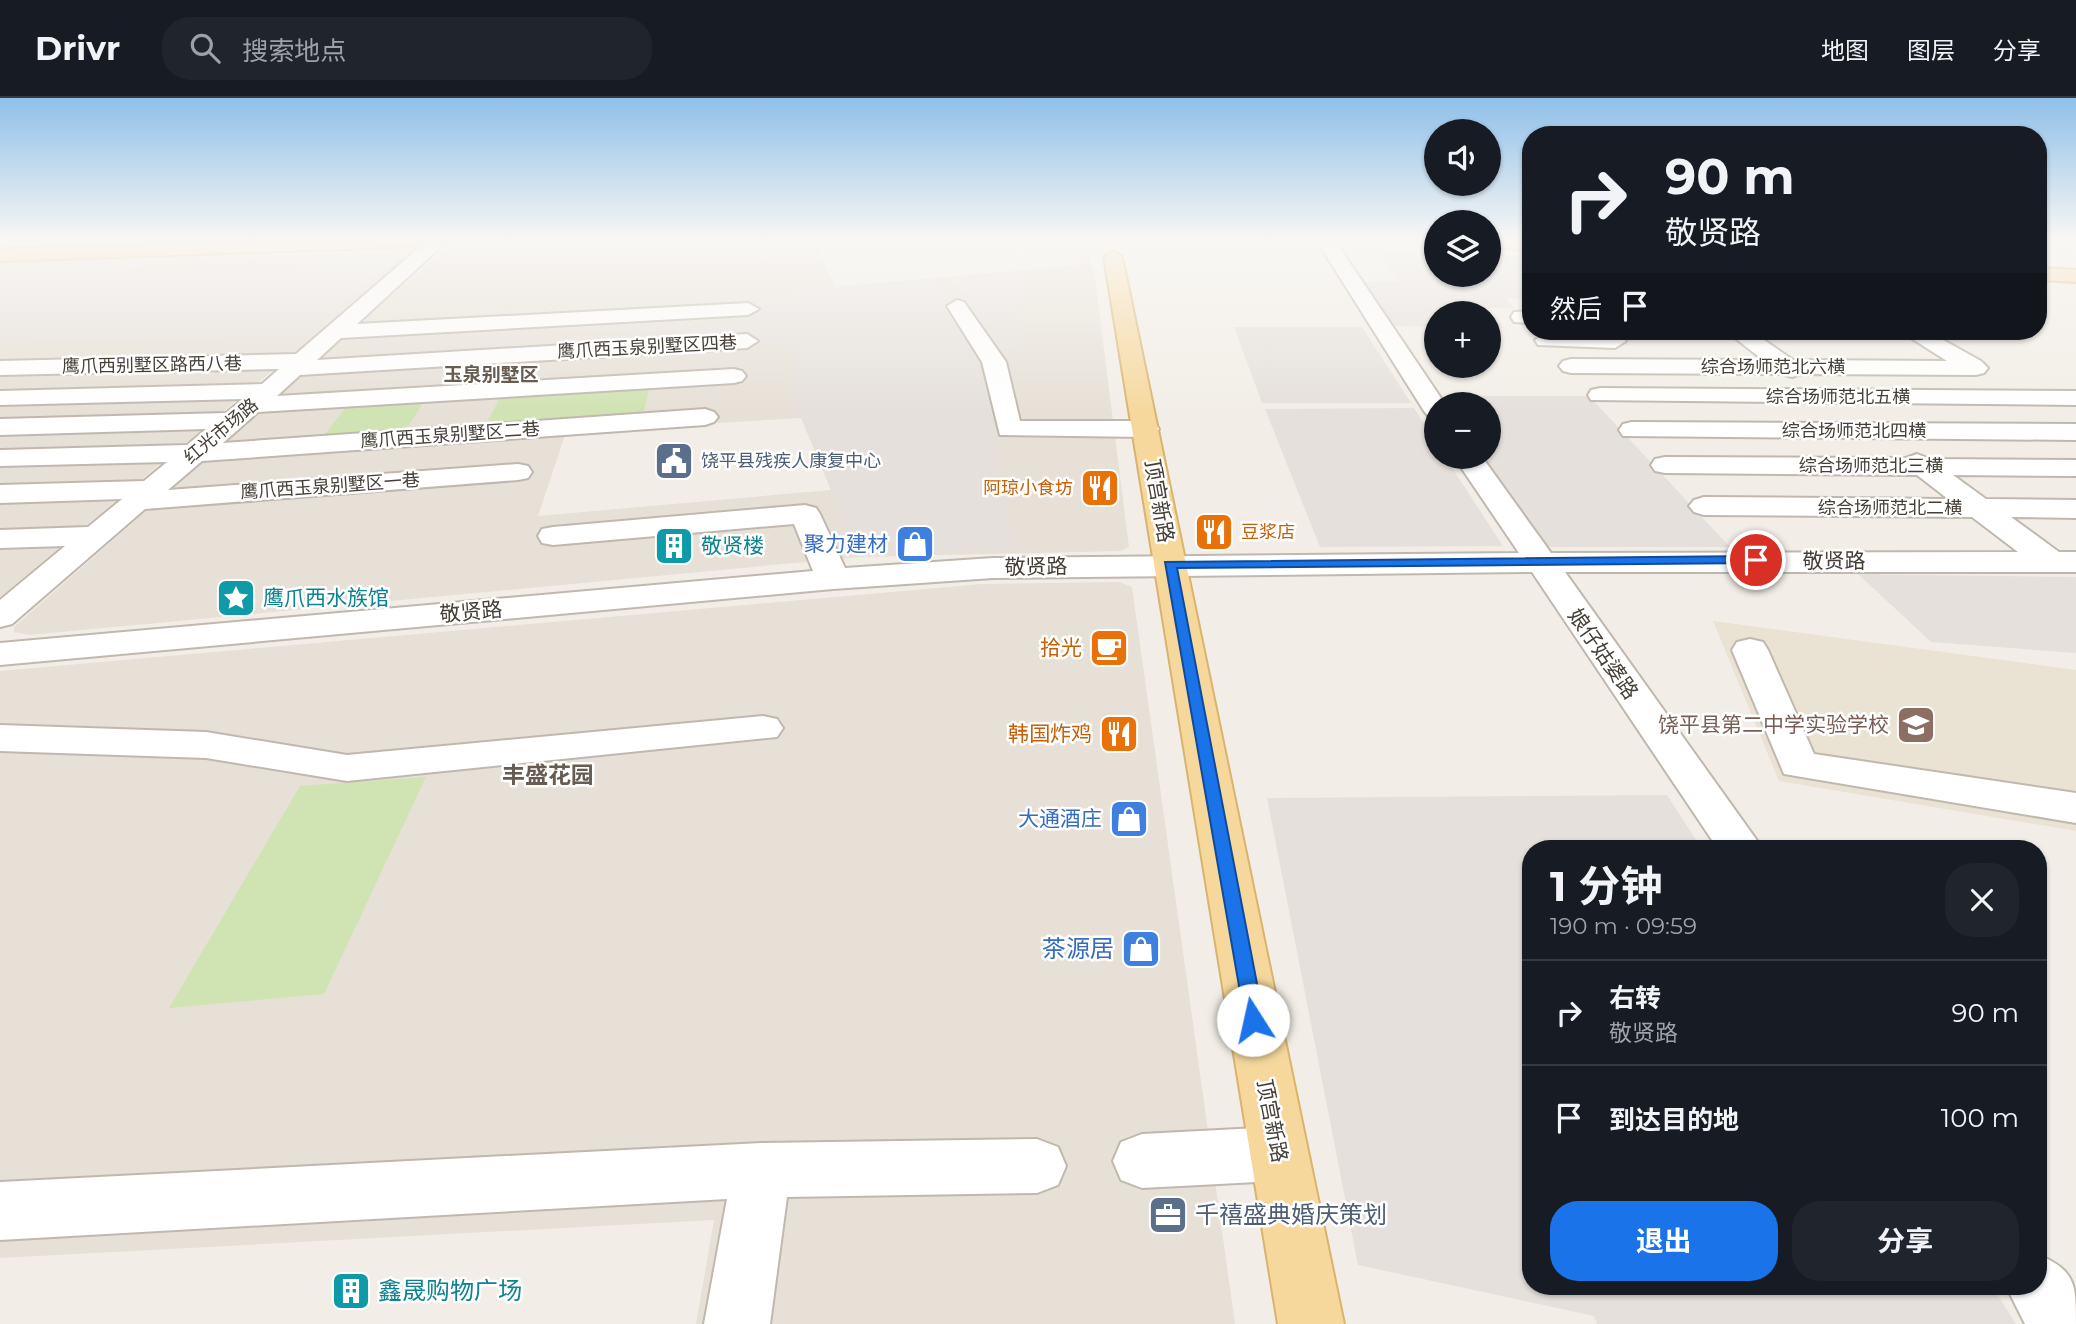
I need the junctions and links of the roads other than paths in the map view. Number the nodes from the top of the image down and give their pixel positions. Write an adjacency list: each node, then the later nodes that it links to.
1 (374, 298): 6 (street, 红光市场路)
2 (1121, 298): 34 (main road, 顶宫新路)
3 (1363, 298): 23 (street)
4 (957, 306): 34 (street)
5 (748, 309): 6 (street)
6 (335, 332): 17 (street, 红光市场路)
7 (1546, 340): 19 (street)
8 (1635, 340): 13 (street)
9 (1718, 340): 14 (street)
10 (1755, 340): 16 (street)
11 (1915, 340): 21 (street)
12 (747, 341): 17 (street, 鹰爪西玉泉别墅区四巷)
13 (1642, 341)
14 (1711, 341)
15 (174, 344): 18 (street)
16 (1791, 354): 19 (street, 综合场师范北六横); 21 (street, 综合场师范北六横); 27 (street)
17 (300, 364): 18 (street, 鹰爪西别墅区路西八巷); 30 (street, 红光市场路)
18 (142, 365): 20 (street, 鹰爪西别墅区路西八巷); 24 (street)
19 (1571, 366): 25 (street)
20 (0, 368)
21 (1976, 368): 28 (street)
22 (734, 376): 30 (street)
23 (1425, 392)
24 (97, 395): 26 (street); 30 (street); 32 (street)
25 (1600, 395): 27 (street, 综合场师范北五横); 35 (street)
26 (0, 398)
27 (1830, 398): 28 (street, 综合场师范北五横); 36 (street)
28 (2025, 398): 29 (street, 综合场师范北五横); 37 (street)
29 (2076, 398)
30 (251, 406): 32 (street); 38 (street, 红光市场路)
31 (705, 417): 38 (street, 鹰爪西玉泉别墅区二巷)
32 (53, 425): 33 (street); 39 (street)
33 (0, 427)
34 (1146, 429): 56 (main road, 顶宫新路)
35 (1632, 430): 36 (street, 综合场师范北四横); 40 (street)
36 (1876, 431): 37 (street, 综合场师范北四横); 41 (street)
37 (2076, 431)
38 (195, 453): 39 (street, 鹰爪西玉泉别墅区二巷); 46 (street, 红光市场路)
39 (2, 459)
40 (1665, 465): 41 (street, 综合场师范北三横); 47 (street)
41 (1923, 467): 42 (street, 综合场师范北三横); 48 (street)
42 (2076, 468)
43 (1476, 469): 55 (street, 娘仔姑婆路)
44 (519, 472): 46 (street, 鹰爪西玉泉别墅区一巷)
45 (0, 494): 46 (street, 鹰爪西玉泉别墅区一巷)
46 (147, 495): 50 (street, 红光市场路)
47 (1704, 506): 48 (street, 综合场师范北二横); 53 (street)
48 (1978, 508): 49 (street, 综合场师范北二横); 54 (street)
49 (2076, 509)
50 (98, 536): 52 (street); 58 (street, 红光市场路)
51 (553, 536): 57 (street)
52 (0, 539)
53 (1756, 560): 54 (street, 敬贤路); 55 (street, 敬贤路)
54 (2064, 562)
55 (1540, 564): 56 (street, 敬贤路); 66 (street, 娘仔姑婆路)
56 (1170, 565): 57 (street, 敬贤路); 67 (main road, 顶宫新路)
57 (833, 579): 62 (street, 敬贤路)
58 (41, 584): 59 (street); 60 (street, 红光市场路)
59 (0, 586)
60 (0, 617)
61 (1750, 650): 65 (street)
62 (0, 654)
63 (764, 728): 64 (street)
64 (0, 738)
65 (2076, 808)
66 (1735, 840)
67 (1278, 1154): 68 (street); 74 (main road, 顶宫新路)
68 (1142, 1161)
69 (1037, 1166): 70 (street)
70 (761, 1170): 71 (street); 73 (street)
71 (0, 1211)
72 (2044, 1295): 75 (street)
73 (737, 1324)
74 (1311, 1324)
75 (2062, 1324)

